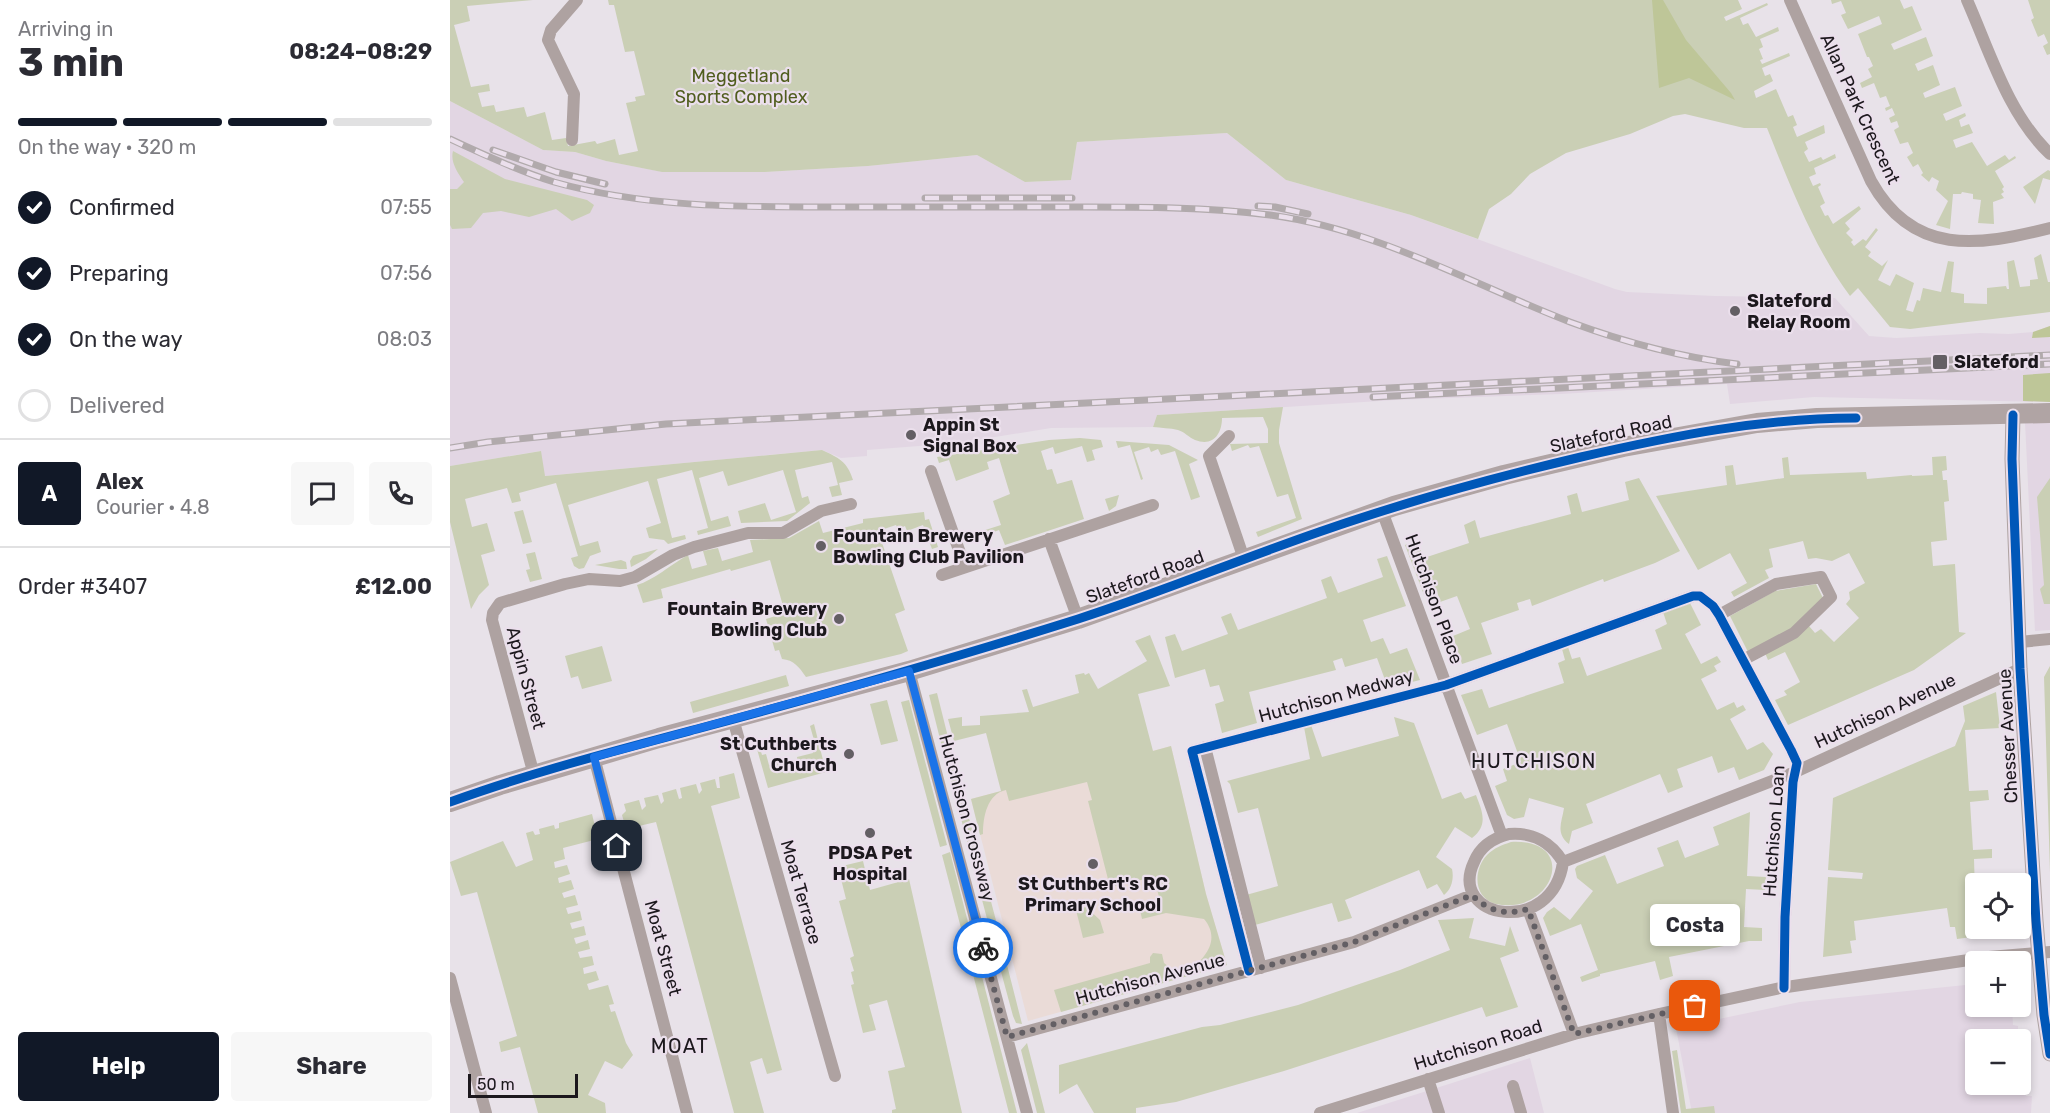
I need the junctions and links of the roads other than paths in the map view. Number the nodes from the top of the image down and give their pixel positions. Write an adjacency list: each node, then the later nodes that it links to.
1 (577, 0): 4 (street)
2 (1790, 0): 6 (street, Allan Park Crescent)
3 (1968, 0): 5 (street)
4 (572, 140)
5 (2050, 154)
6 (2050, 228)
7 (2050, 414): 8 (main road, Slateford Road)
8 (2013, 415): 13 (main road, Slateford Road); 22 (street, Chesser Avenue)
9 (1229, 436): 15 (street)
10 (932, 471): 16 (street)
11 (851, 504): 30 (street, Appin Street)
12 (1152, 506): 14 (street)
13 (1382, 511): 15 (main road, Slateford Road); 26 (street, Hutchison Place)
14 (1049, 539): 16 (street); 20 (street)
15 (1244, 558): 20 (main road, Slateford Road)
16 (965, 567): 17 (street)
17 (942, 574)
18 (1700, 596): 19 (street, Hutchison Loan); 26 (street, Hutchison Medway)
19 (1719, 615): 23 (street, Hutchison Loan); 23 (street)
20 (1078, 619): 25 (main road, Slateford Road)
21 (2050, 639): 22 (street)
22 (2020, 642): 24 (street, Chesser Avenue)
23 (1743, 660): 29 (street, Hutchison Loan)
24 (2020, 669): 29 (street, Hutchison Avenue); 36 (street, Chesser Avenue)
25 (909, 671): 27 (main road, Slateford Road); 42 (street, Hutchison Crossway)
26 (1446, 685): 32 (street, Hutchison Place); 37 (street, Hutchison Medway)
27 (734, 719): 28 (main road, Slateford Road); 44 (street, Moat Terrace)
28 (594, 757): 30 (main road, Slateford Road); 48 (street, Moat Street)
29 (1795, 772): 33 (street, Hutchison Avenue); 39 (street, Hutchison Loan)
30 (534, 775): 31 (main road, Slateford Road)
31 (450, 802)
32 (1502, 836): 33 (street); 34 (street)
33 (1563, 861): 35 (street)
34 (1472, 895): 35 (street); 37 (street, Hutchison Avenue)
35 (1528, 909): 41 (street)
36 (2044, 953): 39 (street, Hutchison Road); 43 (street, Chesser Avenue)
37 (1255, 969): 42 (street, Hutchison Avenue)
38 (450, 978): 47 (street)
39 (1784, 988): 40 (street, Hutchison Road)
40 (1659, 1014): 41 (street, Hutchison Road); 53 (street)
41 (1574, 1034): 45 (street, Hutchison Road)
42 (1007, 1037): 49 (street, Hutchison Crossway)
43 (2050, 1054)
44 (835, 1076)
45 (1428, 1079): 50 (street, Hutchison Road); 51 (street)
46 (1513, 1086): 52 (street)
47 (486, 1113)
48 (687, 1113)
49 (1027, 1113)
50 (1320, 1113)
51 (1439, 1113)
52 (1521, 1113)
53 (1673, 1113)

